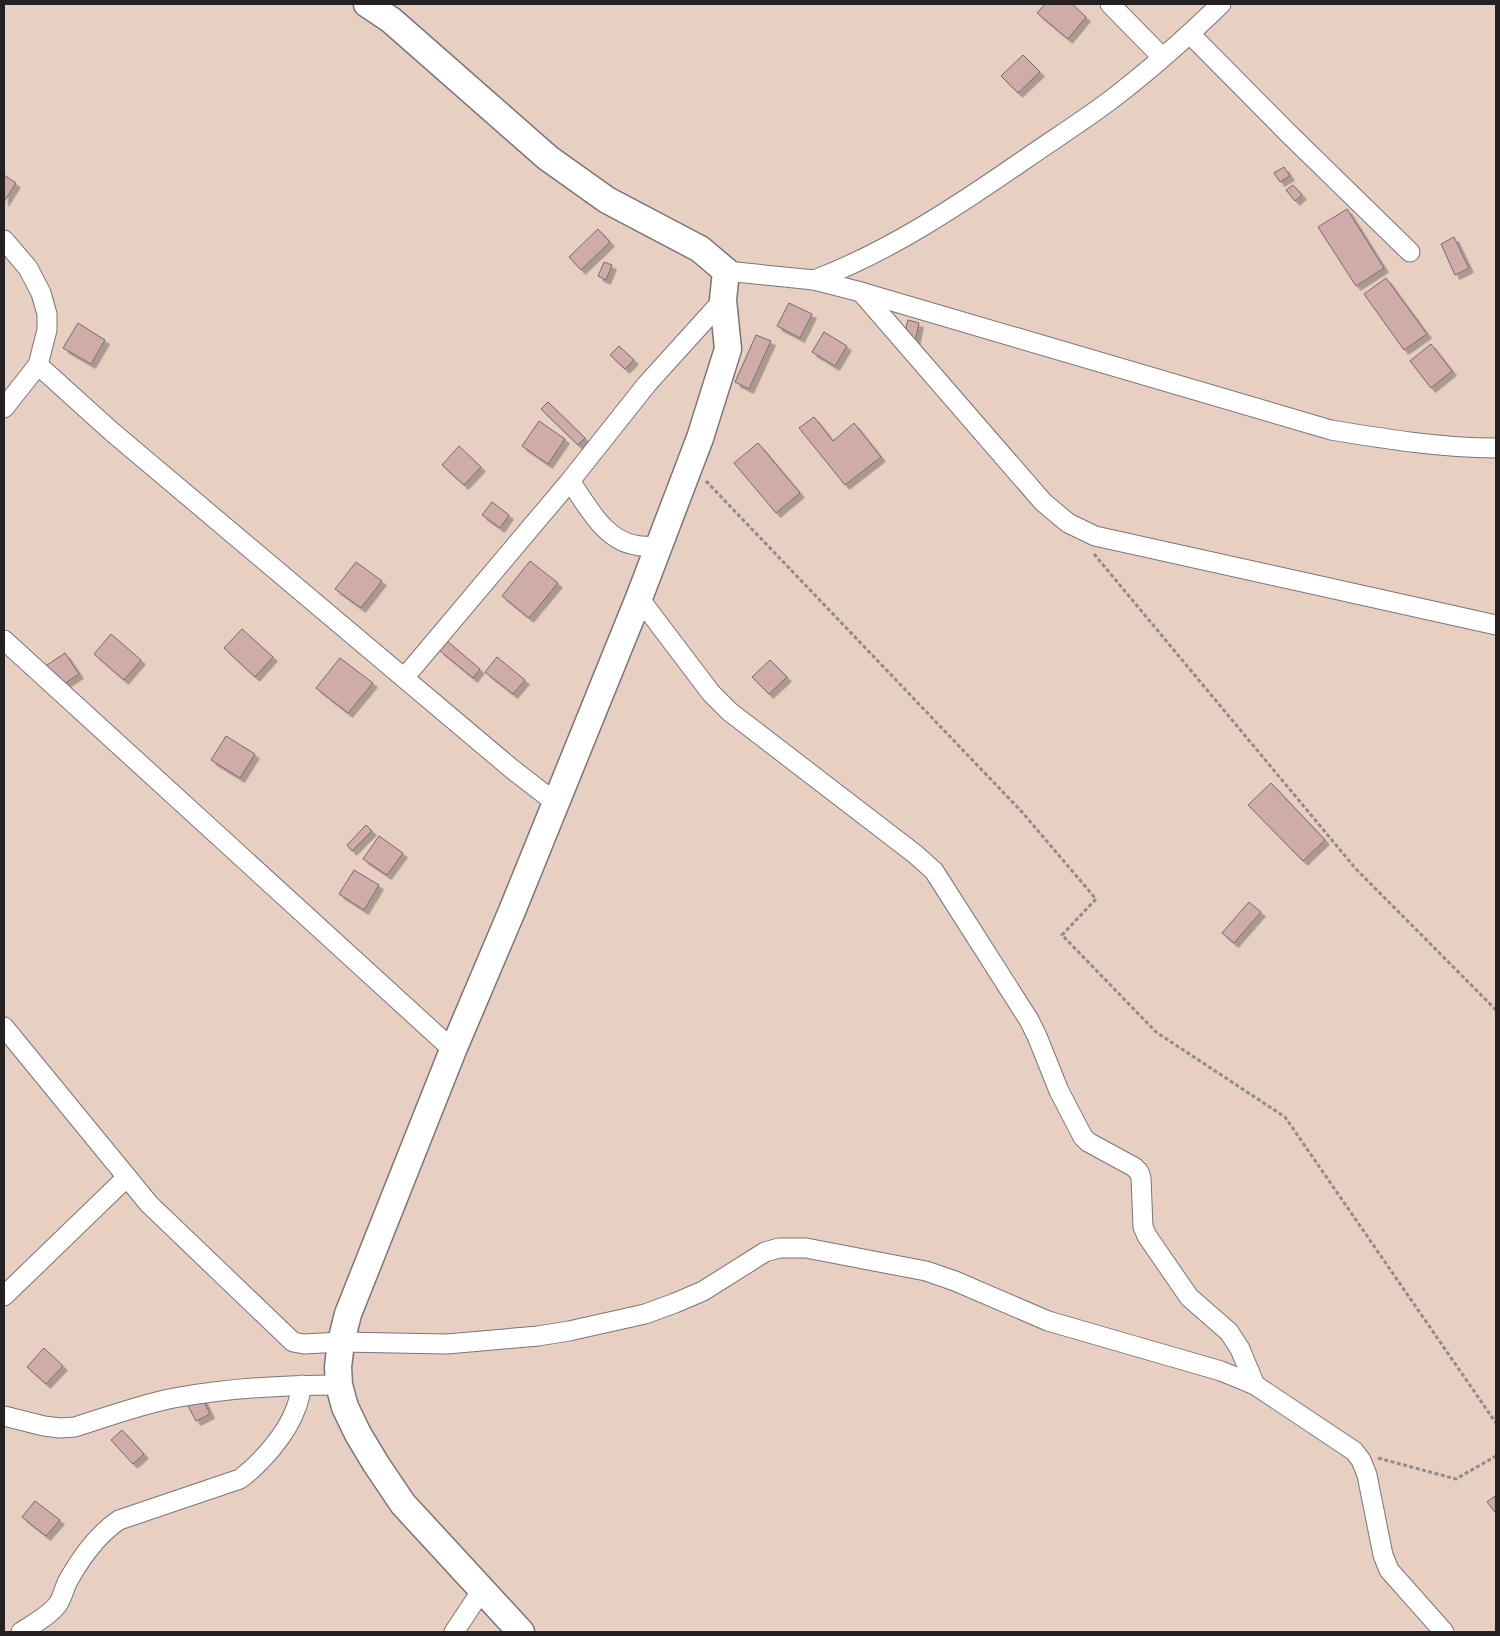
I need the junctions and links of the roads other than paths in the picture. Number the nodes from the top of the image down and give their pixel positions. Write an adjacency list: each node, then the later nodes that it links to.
1 (367, 4): 8 (street)
2 (1110, 4): 5 (street)
3 (1221, 4): 4 (street)
4 (1190, 34): 5 (street); 7 (street)
5 (1162, 57): 9 (street)
6 (4, 240): 12 (street)
7 (1410, 252)
8 (726, 271): 9 (street); 11 (street)
9 (814, 280): 10 (street)
10 (860, 292): 14 (street); 18 (street)
11 (723, 300): 15 (street); 16 (street)
12 (38, 365): 13 (street); 20 (street)
13 (4, 408)
14 (1496, 448)
15 (570, 481): 16 (street); 20 (street)
16 (659, 547): 17 (street)
17 (639, 598): 21 (street); 29 (street)
18 (1496, 625)
19 (4, 640): 23 (street)
20 (404, 678): 21 (street)
21 (556, 803): 23 (street)
22 (4, 1027): 24 (street)
23 (453, 1050): 26 (street)
24 (127, 1177): 25 (street); 26 (street)
25 (4, 1296)
26 (341, 1342): 28 (street); 29 (street)
27 (302, 1385): 28 (street); 30 (street); 32 (street)
28 (339, 1385): 31 (street)
29 (1255, 1385): 35 (street)
30 (4, 1416)
31 (482, 1590): 33 (street); 34 (street)
32 (21, 1632)
33 (454, 1632)
34 (521, 1632)
35 (1444, 1632)

